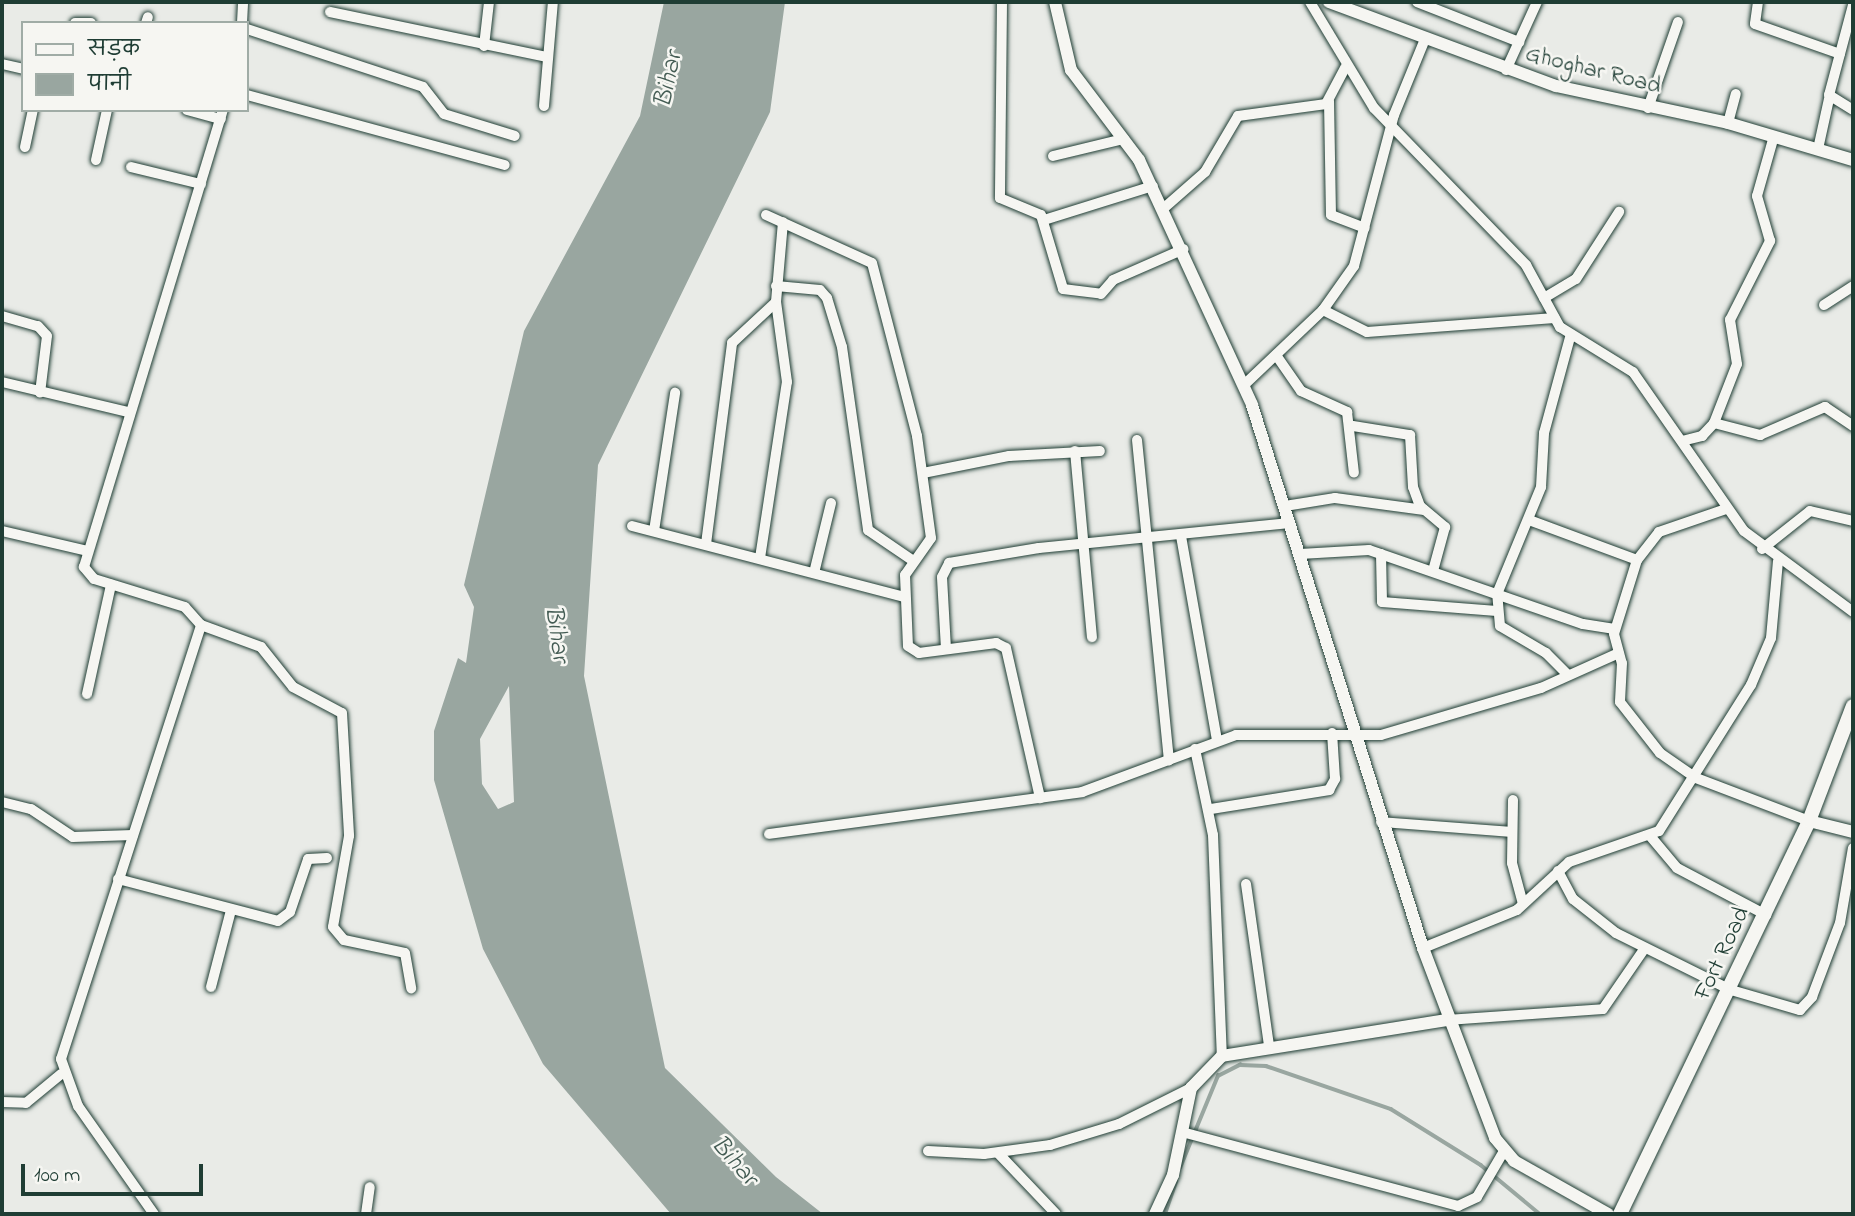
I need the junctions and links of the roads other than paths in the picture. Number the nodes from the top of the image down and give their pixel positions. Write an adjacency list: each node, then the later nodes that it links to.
1 (243, 2): 13 (street)
2 (489, 2): 18 (street)
3 (552, 2): 20 (street)
4 (1002, 2): 53 (street)
5 (1055, 2): 40 (street)
6 (1310, 2): 22 (street)
7 (1329, 2): 16 (street, Ghoghar Road)
8 (1417, 2): 17 (street)
9 (1537, 2): 17 (street)
10 (1758, 2): 19 (street)
11 (1851, 6): 19 (street)
12 (330, 12): 18 (street)
13 (243, 21)
14 (1678, 22): 30 (street)
15 (248, 29): 38 (street)
16 (1425, 39): 24 (street, Ghoghar Road); 37 (street)
17 (1519, 42): 24 (street)
18 (484, 46): 20 (street)
19 (1840, 54): 27 (street)
20 (547, 57): 29 (street)
21 (2, 64): 23 (street)
22 (1345, 68): 28 (street); 37 (street)
23 (21, 69)
24 (1506, 70): 30 (street, Ghoghar Road)
25 (1736, 94): 36 (street)
26 (248, 95): 46 (street)
27 (1829, 100): 31 (street); 42 (street)
28 (1329, 101): 50 (street); 55 (street)
29 (544, 106)
30 (1648, 107): 36 (street, Ghoghar Road)
31 (1853, 110)
32 (33, 112): 41 (street)
33 (107, 112): 44 (street)
34 (201, 112): 35 (street)
35 (222, 115): 48 (street)
36 (1728, 123): 39 (street, Ghoghar Road)
37 (1391, 128): 55 (street); 59 (street)
38 (515, 136)
39 (1774, 136): 42 (street, Ghoghar Road); 72 (street)
40 (1124, 138): 43 (street); 49 (street)
41 (25, 147)
42 (1818, 149): 45 (street, Ghoghar Road)
43 (1053, 156)
44 (96, 160)
45 (1853, 160)
46 (505, 165)
47 (131, 167): 48 (street)
48 (201, 184): 71 (street)
49 (1153, 186): 50 (street); 53 (street)
50 (1164, 208): 56 (street)
51 (1619, 212): 59 (street)
52 (766, 215): 54 (street)
53 (1044, 220): 56 (street)
54 (783, 222): 57 (street); 79 (street)
55 (1365, 228): 62 (street)
56 (1184, 249): 68 (street)
57 (776, 286): 60 (street); 100 (street)
58 (1853, 286): 61 (street)
59 (1544, 298): 64 (street)
60 (776, 302): 94 (street); 99 (street)
61 (1824, 305)
62 (1323, 310): 64 (street); 66 (street)
63 (2, 316): 69 (street)
64 (1554, 318): 65 (street)
65 (1570, 337): 76 (street); 85 (street)
66 (1276, 355): 68 (street); 73 (street)
67 (2, 382): 69 (street)
68 (1244, 385): 82 (street)
69 (40, 393): 71 (street)
70 (675, 393): 90 (street)
71 (128, 412): 96 (street)
72 (1714, 423): 74 (street); 76 (street)
73 (1353, 426): 80 (street); 84 (street)
74 (1853, 426)
75 (1137, 440): 92 (street)
76 (1682, 441): 83 (street)
77 (1100, 451): 78 (street)
78 (1074, 452): 79 (street); 93 (street)
79 (923, 473): 100 (street)
80 (1354, 473)
81 (831, 503): 104 (street)
82 (1285, 506): 84 (street); 87 (street)
83 (1726, 509): 95 (street); 101 (street)
84 (1424, 510): 103 (street)
85 (1529, 520): 101 (street); 106 (street)
86 (1853, 521): 95 (street)
87 (1290, 523): 91 (street); 97 (street)
88 (632, 526): 90 (street)
89 (2, 531): 96 (street)
90 (654, 531): 94 (street)
91 (1181, 536): 92 (street); 120 (street)
92 (1143, 538): 93 (street); 122 (street)
93 (1083, 543): 112 (street); 113 (street)
94 (706, 544): 99 (street)
95 (1762, 549): 102 (street)
96 (88, 551): 105 (street)
97 (1300, 554): 98 (street); 119 (street)
98 (1381, 554): 103 (street); 108 (street)
99 (760, 558): 104 (street)
100 (912, 560): 107 (street)
101 (1637, 560): 111 (street)
102 (1777, 561): 109 (street); 123 (street)
103 (1433, 571): 106 (street)
104 (814, 573): 107 (street)
105 (111, 585): 110 (street); 116 (street)
106 (1497, 594): 108 (street); 111 (street)
107 (904, 597): 113 (street)
108 (1497, 611): 115 (street)
109 (1853, 612)
110 (201, 625): 133 (street); 146 (street)
111 (1615, 629): 114 (street)
112 (1092, 637)
113 (946, 649): 124 (street)
114 (1619, 653): 115 (street); 123 (street)
115 (1567, 674): 119 (street)
116 (87, 694)
117 (1853, 706): 129 (main road, Fort Road)
118 (1332, 733): 119 (street); 120 (street); 127 (street)
119 (1354, 733): 128 (street)
120 (1217, 741): 121 (street)
121 (1195, 749): 122 (street); 127 (street)
122 (1168, 760): 124 (street)
123 (1696, 778): 129 (street); 134 (street)
124 (1040, 798): 132 (street)
125 (1513, 800): 130 (street)
126 (2, 802): 133 (street)
127 (1211, 809): 150 (street)
128 (1381, 821): 130 (street); 143 (street)
129 (1809, 821): 131 (street); 142 (main road, Fort Road)
130 (1511, 832): 140 (street)
131 (1853, 832)
132 (769, 834)
133 (133, 835): 138 (street)
134 (1651, 837): 137 (street); 142 (street)
135 (1853, 848): 147 (street)
136 (327, 858): 141 (street)
137 (1558, 871): 140 (street); 144 (street)
138 (118, 879): 141 (street); 151 (street)
139 (1246, 884): 149 (street)
140 (1523, 904): 143 (street)
141 (231, 910): 145 (street)
142 (1766, 915): 147 (main road, Fort Road)
143 (1423, 948): 148 (street)
144 (1645, 948): 147 (street); 148 (street)
145 (211, 987)
146 (411, 988)
147 (1731, 990): 164 (main road, Fort Road)
148 (1447, 1020): 149 (street); 156 (street)
149 (1269, 1045): 150 (street)
150 (1222, 1056): 152 (street)
151 (61, 1074): 153 (street); 159 (street)
152 (1191, 1088): 154 (street); 157 (street)
153 (2, 1102)
154 (1182, 1132): 156 (street); 162 (street)
155 (928, 1151): 157 (street)
156 (1504, 1151): 163 (street)
157 (998, 1153): 161 (street)
158 (370, 1187): 160 (street)
159 (154, 1214)
160 (366, 1214)
161 (1056, 1214)
162 (1155, 1214)
163 (1608, 1214)
164 (1620, 1214)

